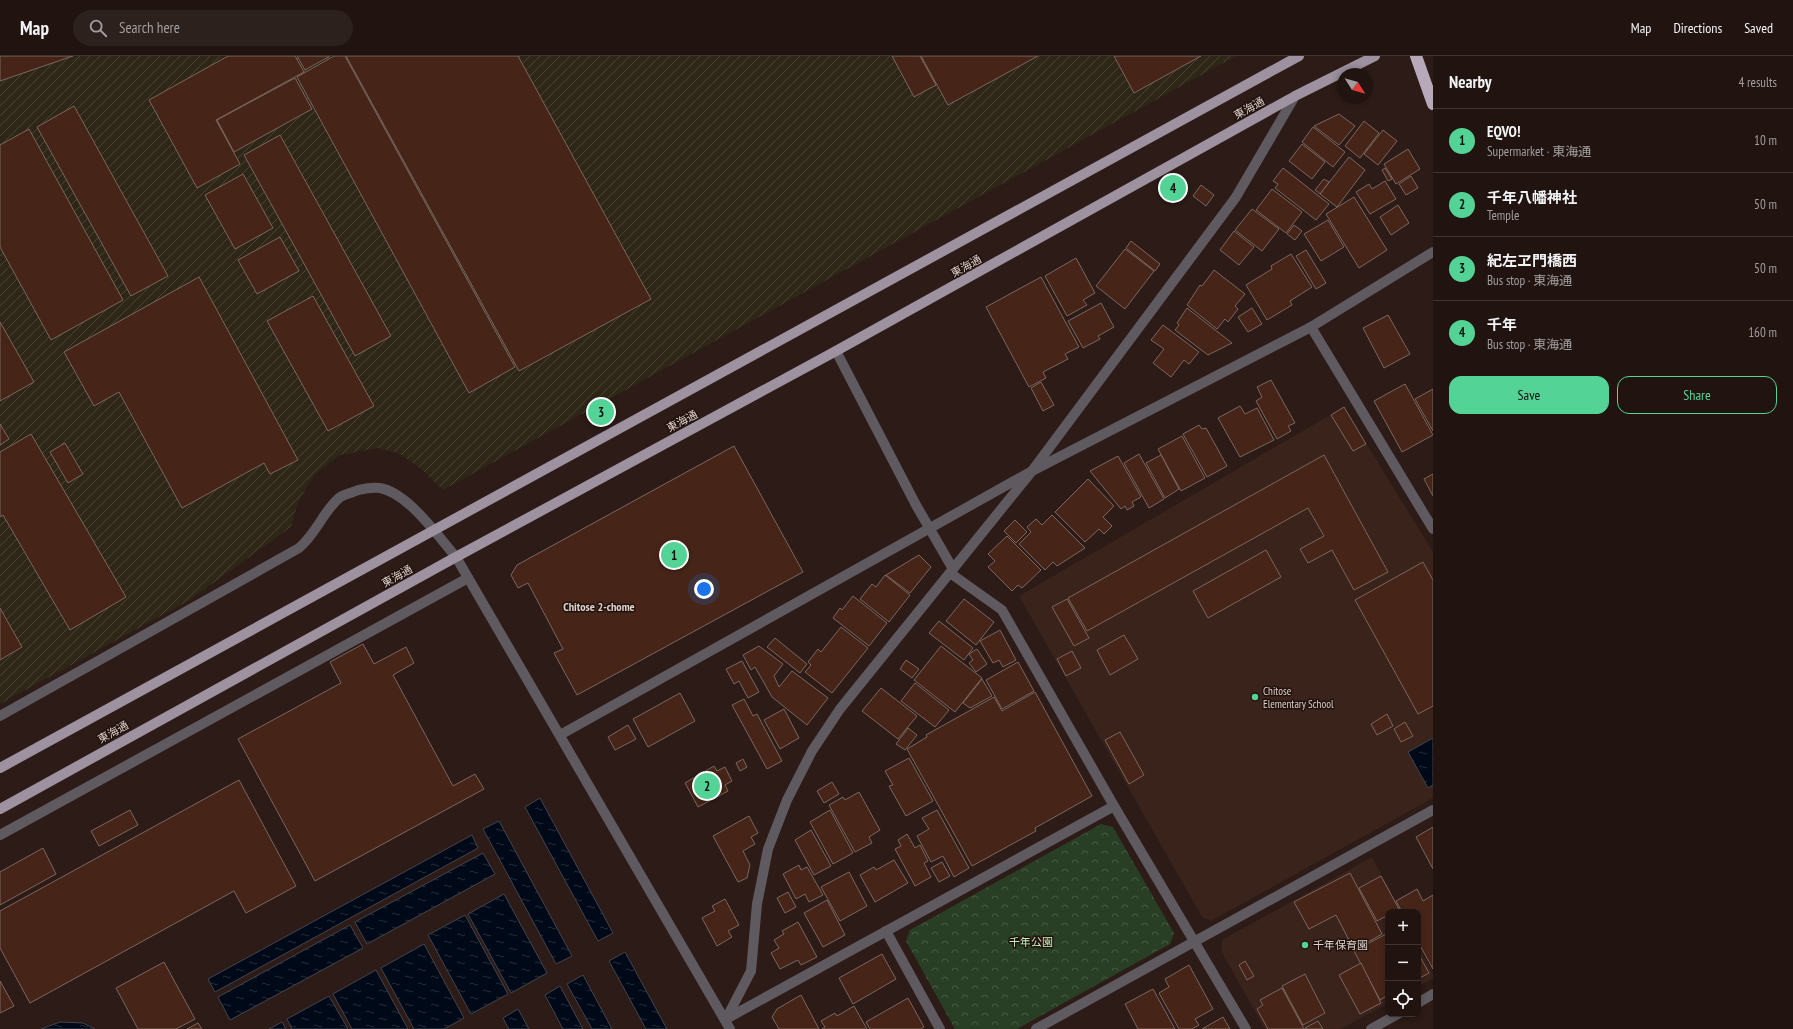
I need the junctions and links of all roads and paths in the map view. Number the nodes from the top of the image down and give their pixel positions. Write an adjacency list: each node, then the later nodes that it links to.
1 (1299, 56): 12 (main road, 東海通)
2 (1375, 56): 4 (main road, 東海通)
3 (1416, 56): 5 (highway)
4 (1295, 96): 8 (main road, 東海通); 9 (street)
5 (1433, 104)
6 (1433, 252): 7 (street)
7 (1311, 327): 9 (street); 11 (street)
8 (836, 351): 10 (street); 13 (main road, 東海通)
9 (1032, 471): 10 (street); 14 (street)
10 (930, 528): 14 (street); 17 (street)
11 (1433, 529)
12 (432, 530): 13 (street); 16 (street); 18 (main road, 東海通)
13 (456, 557): 15 (street); 20 (main road, 東海通)
14 (952, 571): 19 (street); 28 (street)
15 (468, 578): 17 (street); 22 (street)
16 (0, 716)
17 (560, 735): 28 (street)
18 (0, 768)
19 (1114, 806): 23 (street); 24 (street)
20 (0, 808)
21 (1433, 810): 24 (street)
22 (0, 835)
23 (886, 931): 28 (street); 29 (street)
24 (1195, 942): 30 (street); 31 (street)
25 (1433, 994): 26 (street)
26 (1421, 1001)
27 (1392, 1017): 32 (street)
28 (728, 1024)
29 (940, 1029)
30 (1036, 1029)
31 (1246, 1029)
32 (1370, 1029)

